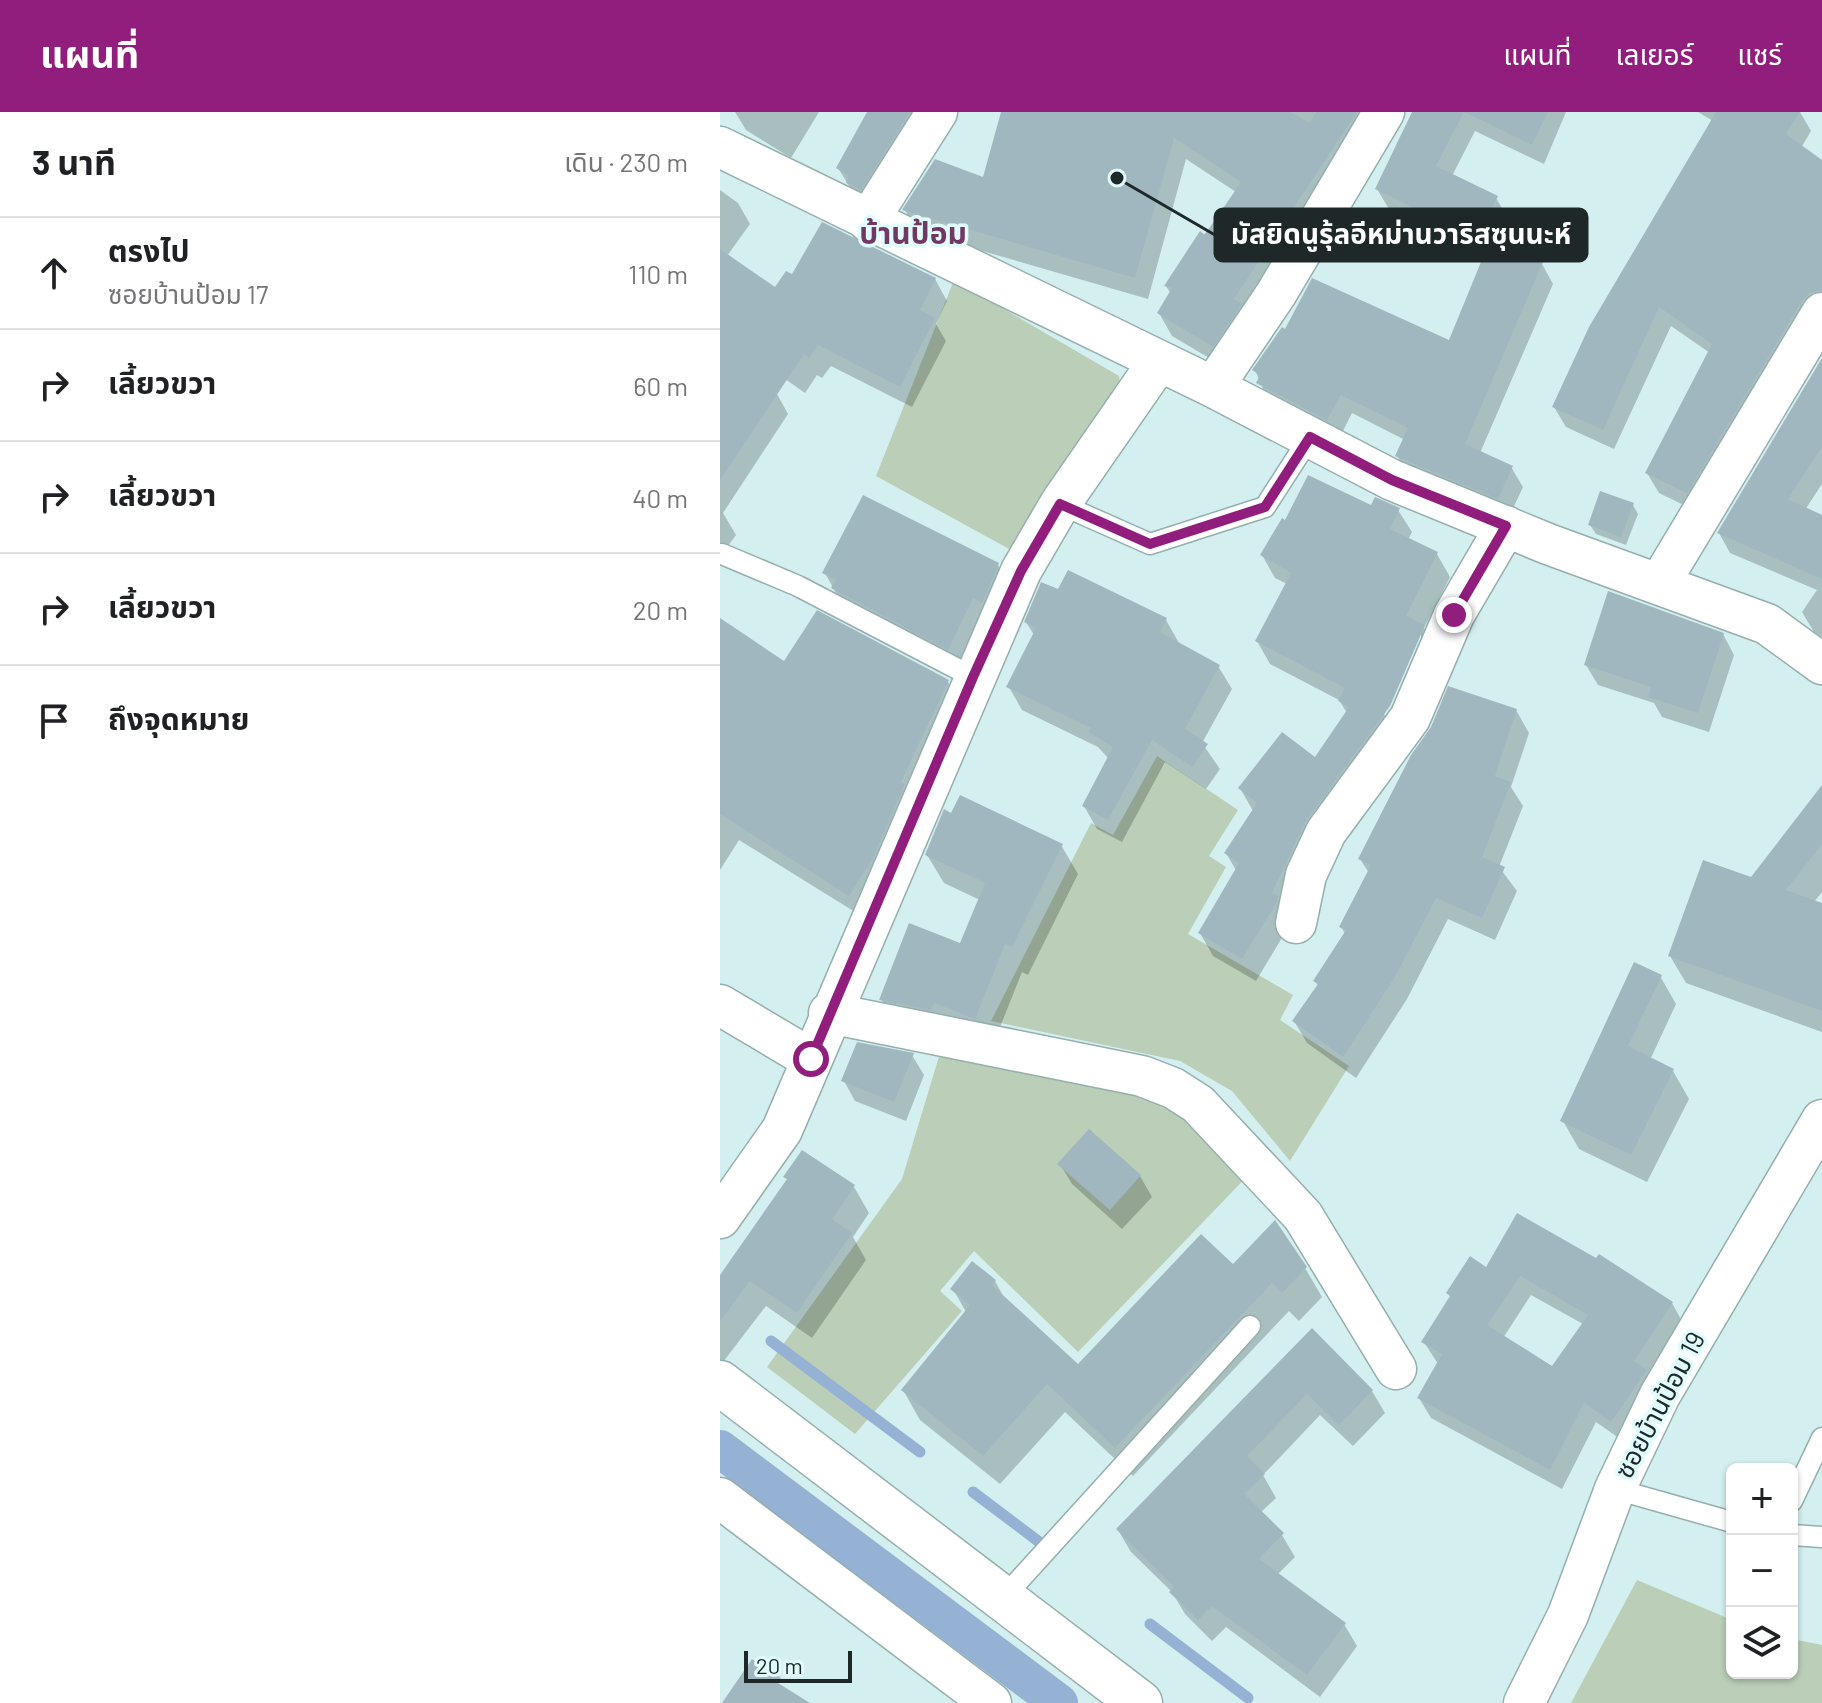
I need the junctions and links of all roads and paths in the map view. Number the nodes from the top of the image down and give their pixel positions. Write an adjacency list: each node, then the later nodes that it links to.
1 (937, 112): 4 (street)
2 (1384, 112): 7 (street)
3 (720, 147): 4 (street)
4 (868, 221): 6 (street)
5 (1822, 313): 12 (street)
6 (1159, 361): 7 (street); 9 (street)
7 (1213, 387): 8 (street)
8 (1310, 437): 9 (lane); 10 (street)
9 (1060, 504): 14 (street)
10 (1506, 526): 12 (street); 15 (street)
11 (722, 554): 14 (lane)
12 (1659, 584): 13 (street)
13 (1822, 664)
14 (973, 677): 17 (street)
15 (1296, 923)
16 (720, 1005): 18 (street)
17 (829, 1013): 18 (street); 22 (street)
18 (811, 1059): 20 (street)
19 (1822, 1120): 26 (street, ซอยบ้านป้อม 19)
20 (720, 1218)
21 (1250, 1326): 31 (lane)
22 (1396, 1369)
23 (720, 1383): 31 (main road)
24 (1822, 1438): 25 (lane)
25 (1798, 1488)
26 (1615, 1489): 28 (lane); 34 (street, ซอยบ้านป้อม 19)
27 (720, 1498): 32 (street)
28 (1726, 1520)
29 (1798, 1535): 30 (lane)
30 (1822, 1537)
31 (1002, 1599): 33 (main road)
32 (991, 1703)
33 (1140, 1703)
34 (1524, 1703)

